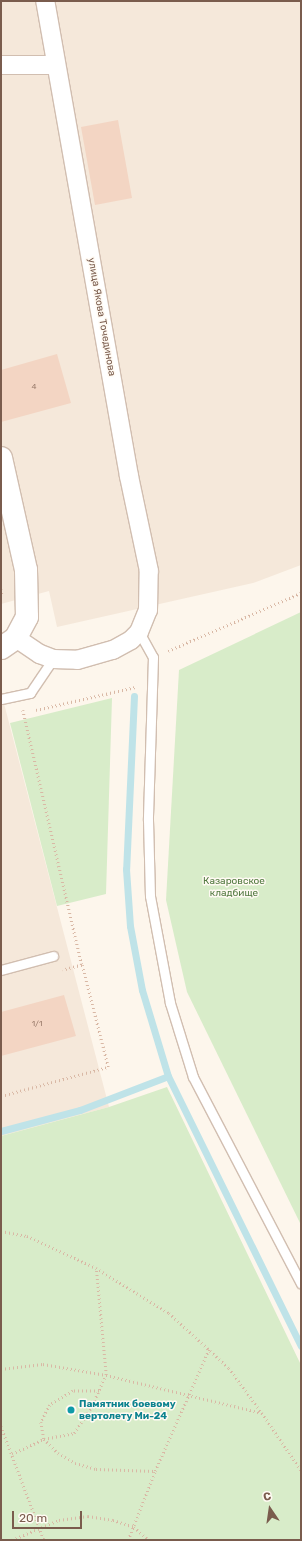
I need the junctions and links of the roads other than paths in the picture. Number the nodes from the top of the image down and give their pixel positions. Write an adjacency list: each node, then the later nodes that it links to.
1 (45, 1): 3 (street, улица Якова Точединова)
2 (1, 65): 3 (street)
3 (55, 65): 5 (street, улица Якова Точединова)
4 (1, 458): 6 (street)
5 (139, 632): 7 (street); 11 (lane)
6 (9, 643): 7 (street)
7 (53, 659): 8 (lane)
8 (1, 700)
9 (53, 956): 10 (lane)
10 (1, 970)
11 (301, 1284)

